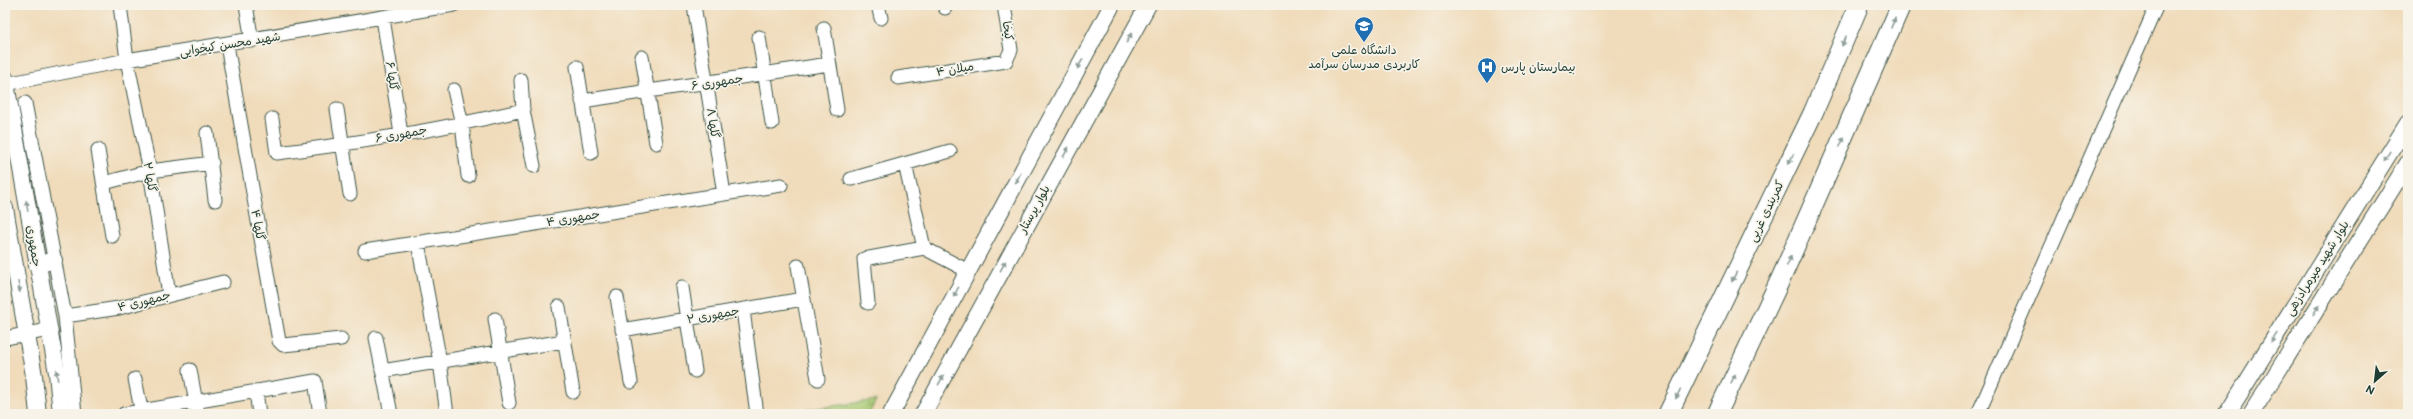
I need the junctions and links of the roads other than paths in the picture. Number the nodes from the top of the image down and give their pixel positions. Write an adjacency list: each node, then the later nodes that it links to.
1 (120, 5): 18 (street, گلها ۲)
2 (246, 5): 14 (street)
3 (454, 5): 11 (street, شهید محسن کیخوایی)
4 (694, 5): 25 (street, گلها ۸)
5 (1004, 5): 16 (street, کیخا)
6 (1112, 5): 64 (main road, one-way to 64)
7 (1148, 5): 106 (main road, بلوار پرستار, one-way to 7)
8 (1859, 5): 107 (highway, کمربندی غربی, one-way to 107)
9 (1901, 5): 108 (highway, one-way to 9)
10 (2157, 5): 109 (street)
11 (383, 18): 14 (street, شهید محسن کیخوایی); 38 (street, گلها ۶)
12 (824, 28): 19 (street)
13 (759, 37): 21 (street)
14 (252, 41): 15 (street, شهید محسن کیخوایی)
15 (227, 45): 18 (street, شهید محسن کیخوایی); 81 (street, گلها ۴)
16 (1010, 56): 22 (street, میلان ۴)
17 (642, 57): 27 (street)
18 (128, 60): 24 (street, شهید محسن کیخوایی); 48 (street, گلها ۲)
19 (829, 64): 21 (street, جمهوری ۶); 32 (street)
20 (578, 67): 28 (street)
21 (763, 74): 25 (street, جمهوری ۶); 34 (street)
22 (898, 78)
23 (521, 80): 31 (street)
24 (6, 81): 62 (main road, جمهوری, one-way to 24)
25 (707, 84): 27 (street, جمهوری ۶); 54 (street, گلها ۸)
26 (454, 90): 36 (street)
27 (646, 92): 28 (street, جمهوری ۶); 39 (street)
28 (582, 101): 43 (street)
29 (25, 103): 61 (street)
30 (337, 109): 40 (street)
31 (523, 110): 36 (street, جمهوری ۶); 47 (street)
32 (837, 110)
33 (272, 119): 40 (street, جمهوری ۶)
34 (772, 123)
35 (2408, 123): 110 (main road, بلوار شهید میرمرادزهی, one-way to 110)
36 (462, 124): 38 (street, جمهوری ۶); 49 (street)
37 (207, 133): 44 (street)
38 (401, 134): 40 (street, جمهوری ۶)
39 (656, 143)
40 (343, 145): 53 (street)
41 (98, 150): 51 (street)
42 (950, 151): 46 (street)
43 (591, 153)
44 (212, 163): 48 (street); 55 (street)
45 (2408, 163): 111 (main road, بلوار شهید میرمرادزهی, one-way to 45)
46 (905, 164): 50 (street); 59 (street)
47 (534, 166)
48 (150, 171): 51 (street); 67 (street, گلها ۲)
49 (468, 176)
50 (851, 179)
51 (104, 183): 57 (street)
52 (781, 185): 54 (street, جمهوری ۴)
53 (350, 194)
54 (724, 194): 58 (street, جمهوری ۴)
55 (215, 200)
56 (5, 208): 78 (main road, جمهوری, one-way to 78)
57 (112, 236)
58 (418, 243): 60 (street, جمهوری ۴); 84 (street)
59 (924, 248): 64 (street); 70 (street)
60 (365, 251)
61 (54, 260): 62 (main road); 73 (street)
62 (37, 265): 76 (main road, جمهوری)
63 (798, 266): 69 (street)
64 (968, 271): 105 (main road, one-way to 105)
65 (223, 282): 67 (street, جمهوری ۴)
66 (682, 287): 75 (street)
67 (169, 295): 73 (street, جمهوری ۴)
68 (617, 297): 77 (street)
69 (803, 299): 72 (street, جمهوری ۲); 89 (street)
70 (868, 303)
71 (558, 307): 82 (street)
72 (743, 310): 75 (street, جمهوری ۲); 104 (street)
73 (65, 316): 98 (street)
74 (495, 319): 83 (street)
75 (687, 319): 77 (street, جمهوری ۲); 87 (street)
76 (49, 330): 78 (street); 97 (main road, جمهوری, one-way to 76)
77 (622, 330): 90 (street)
78 (27, 334): 79 (street); 96 (main road, جمهوری)
79 (5, 338)
80 (376, 338): 86 (street)
81 (341, 339)
82 (564, 341): 83 (street); 92 (street)
83 (500, 352): 84 (street); 93 (street)
84 (440, 362): 86 (street); 103 (street)
85 (190, 370): 94 (street)
86 (382, 371): 102 (street)
87 (695, 371)
88 (135, 379): 95 (street)
89 (818, 379)
90 (631, 382)
91 (256, 391): 94 (street); 100 (street); 101 (street)
92 (573, 392)
93 (509, 403)
94 (197, 408): 95 (street)
95 (142, 412): 99 (street)
96 (38, 414)
97 (61, 414)
98 (75, 414)
99 (124, 414)
100 (259, 414)
101 (320, 414)
102 (391, 414)
103 (447, 414)
104 (757, 414)
105 (891, 414)
106 (922, 414)
107 (1668, 414)
108 (1717, 414)
109 (1978, 414)
110 (2227, 414)
111 (2251, 414)

